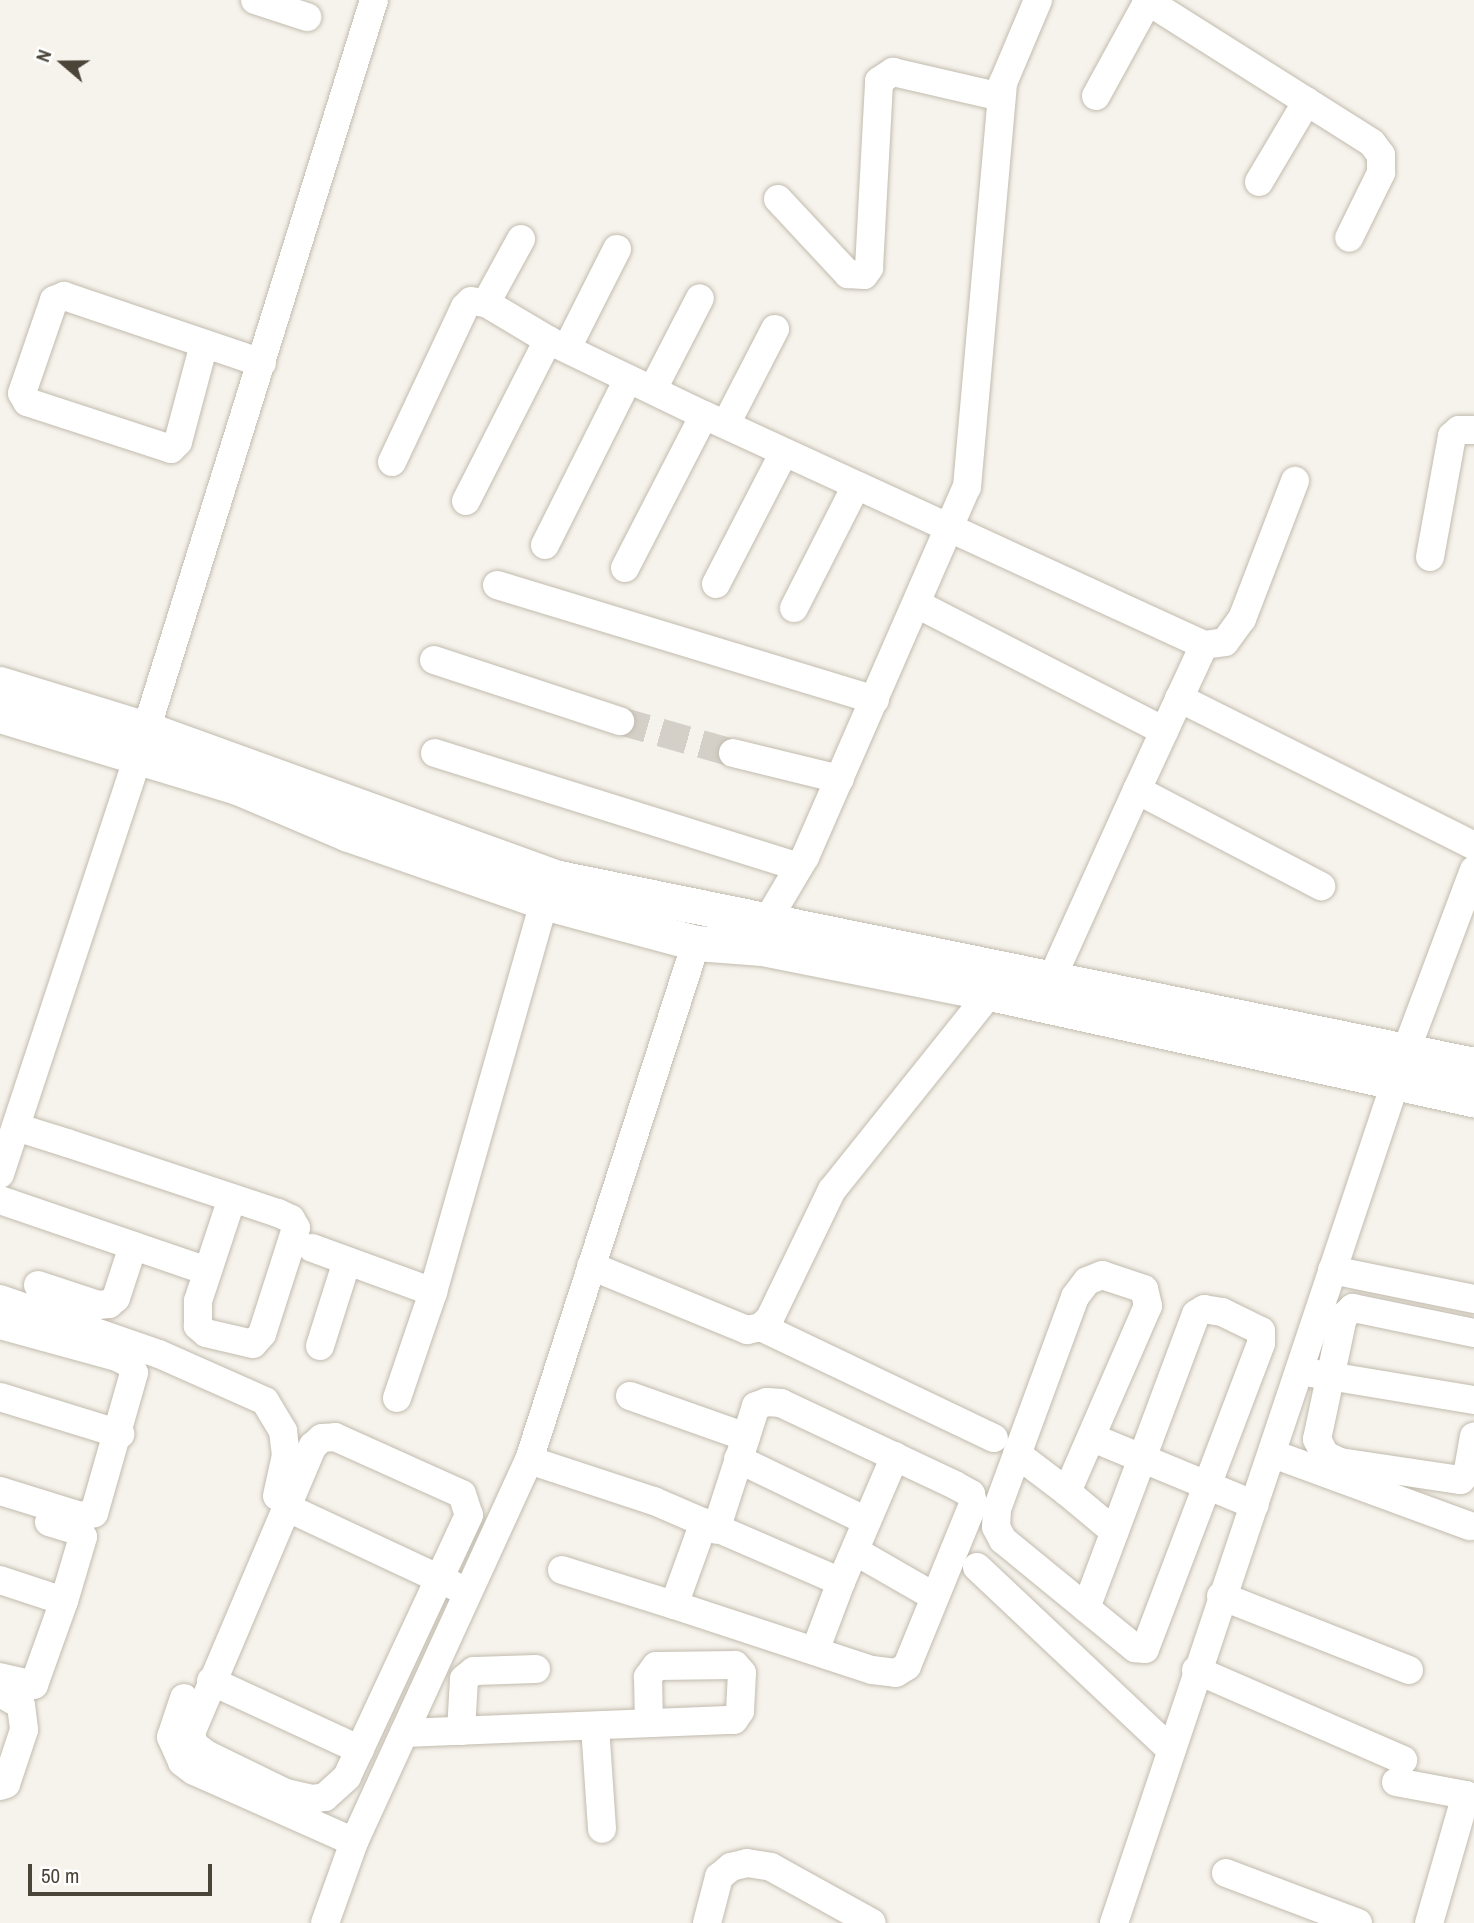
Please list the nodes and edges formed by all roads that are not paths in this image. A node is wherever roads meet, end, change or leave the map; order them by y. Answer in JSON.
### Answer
{"nodes":[{"id":1,"x":256,"y":0,"type":"edge"},
{"id":2,"x":374,"y":0,"type":"edge"},
{"id":3,"x":1038,"y":0,"type":"edge"},
{"id":4,"x":1147,"y":1,"type":"edge"},
{"id":5,"x":307,"y":17,"type":"dead end"},
{"id":6,"x":1096,"y":96,"type":"dead end"},
{"id":7,"x":1001,"y":97,"type":"junction"},
{"id":8,"x":1307,"y":101,"type":"junction"},
{"id":9,"x":1259,"y":181,"type":"dead end"},
{"id":10,"x":778,"y":199,"type":"dead end"},
{"id":11,"x":1349,"y":238,"type":"dead end"},
{"id":12,"x":521,"y":239,"type":"dead end"},
{"id":13,"x":617,"y":249,"type":"dead end"},
{"id":14,"x":700,"y":298,"type":"dead end"},
{"id":15,"x":486,"y":303,"type":"junction"},
{"id":16,"x":775,"y":329,"type":"dead end"},
{"id":17,"x":204,"y":344,"type":"junction"},
{"id":18,"x":557,"y":344,"type":"junction"},
{"id":19,"x":262,"y":363,"type":"junction"},
{"id":20,"x":640,"y":384,"type":"junction"},
{"id":21,"x":715,"y":419,"type":"junction"},
{"id":22,"x":1474,"y":430,"type":"edge"},
{"id":23,"x":784,"y":452,"type":"junction"},
{"id":24,"x":391,"y":462,"type":"dead end"},
{"id":25,"x":1295,"y":481,"type":"dead end"},
{"id":26,"x":856,"y":486,"type":"junction"},
{"id":27,"x":466,"y":501,"type":"dead end"},
{"id":28,"x":950,"y":527,"type":"junction"},
{"id":29,"x":545,"y":545,"type":"dead end"},
{"id":30,"x":1430,"y":557,"type":"dead end"},
{"id":31,"x":625,"y":568,"type":"dead end"},
{"id":32,"x":716,"y":584,"type":"dead end"},
{"id":33,"x":497,"y":585,"type":"dead end"},
{"id":34,"x":917,"y":604,"type":"junction"},
{"id":35,"x":794,"y":608,"type":"dead end"},
{"id":36,"x":1204,"y":645,"type":"junction"},
{"id":37,"x":434,"y":660,"type":"dead end"},
{"id":38,"x":0,"y":684,"type":"edge"},
{"id":39,"x":1179,"y":698,"type":"junction"},
{"id":40,"x":875,"y":700,"type":"junction"},
{"id":41,"x":0,"y":715,"type":"edge"},
{"id":42,"x":620,"y":721,"type":"tunnel mouth"},
{"id":43,"x":1164,"y":731,"type":"junction"},
{"id":44,"x":141,"y":744,"type":"junction"},
{"id":45,"x":435,"y":753,"type":"dead end"},
{"id":46,"x":733,"y":753,"type":"tunnel mouth"},
{"id":47,"x":840,"y":779,"type":"junction"},
{"id":48,"x":1137,"y":790,"type":"junction"},
{"id":49,"x":1474,"y":846,"type":"edge"},
{"id":50,"x":799,"y":867,"type":"junction"},
{"id":51,"x":1474,"y":870,"type":"edge"},
{"id":52,"x":1321,"y":886,"type":"dead end"},
{"id":53,"x":544,"y":902,"type":"junction"},
{"id":54,"x":760,"y":933,"type":"junction"},
{"id":55,"x":696,"y":943,"type":"junction"},
{"id":56,"x":1052,"y":978,"type":"junction"},
{"id":57,"x":990,"y":993,"type":"junction"},
{"id":58,"x":1407,"y":1048,"type":"junction"},
{"id":59,"x":1474,"y":1065,"type":"edge"},
{"id":60,"x":1397,"y":1081,"type":"junction"},
{"id":61,"x":1474,"y":1099,"type":"edge"},
{"id":62,"x":16,"y":1127,"type":"junction"},
{"id":63,"x":0,"y":1174,"type":"edge"},
{"id":64,"x":232,"y":1198,"type":"junction"},
{"id":65,"x":0,"y":1200,"type":"edge"},
{"id":66,"x":133,"y":1246,"type":"junction"},
{"id":67,"x":312,"y":1248,"type":"dead end"},
{"id":68,"x":348,"y":1261,"type":"junction"},
{"id":69,"x":590,"y":1266,"type":"junction"},
{"id":70,"x":1332,"y":1270,"type":"junction"},
{"id":71,"x":207,"y":1271,"type":"junction"},
{"id":72,"x":38,"y":1285,"type":"dead end"},
{"id":73,"x":433,"y":1292,"type":"junction"},
{"id":74,"x":0,"y":1299,"type":"edge"},
{"id":75,"x":1474,"y":1299,"type":"edge"},
{"id":76,"x":0,"y":1325,"type":"edge"},
{"id":77,"x":761,"y":1327,"type":"junction"},
{"id":78,"x":1474,"y":1333,"type":"edge"},
{"id":79,"x":320,"y":1346,"type":"dead end"},
{"id":80,"x":1300,"y":1371,"type":"junction"},
{"id":81,"x":1329,"y":1376,"type":"junction"},
{"id":82,"x":630,"y":1396,"type":"dead end"},
{"id":83,"x":397,"y":1398,"type":"dead end"},
{"id":84,"x":1474,"y":1399,"type":"edge"},
{"id":85,"x":1,"y":1400,"type":"edge"},
{"id":86,"x":120,"y":1434,"type":"junction"},
{"id":87,"x":1474,"y":1437,"type":"edge"},
{"id":88,"x":994,"y":1438,"type":"dead end"},
{"id":89,"x":1093,"y":1438,"type":"junction"},
{"id":90,"x":742,"y":1448,"type":"junction"},
{"id":91,"x":1017,"y":1454,"type":"junction"},
{"id":92,"x":1273,"y":1454,"type":"junction"},
{"id":93,"x":895,"y":1457,"type":"junction"},
{"id":94,"x":1142,"y":1459,"type":"junction"},
{"id":95,"x":529,"y":1460,"type":"junction"},
{"id":96,"x":1208,"y":1486,"type":"junction"},
{"id":97,"x":0,"y":1491,"type":"edge"},
{"id":98,"x":1067,"y":1493,"type":"junction"},
{"id":99,"x":1255,"y":1505,"type":"junction"},
{"id":100,"x":0,"y":1507,"type":"edge"},
{"id":101,"x":286,"y":1507,"type":"junction"},
{"id":102,"x":867,"y":1521,"type":"junction"},
{"id":103,"x":710,"y":1526,"type":"junction"},
{"id":104,"x":1470,"y":1527,"type":"dead end"},
{"id":105,"x":1115,"y":1532,"type":"junction"},
{"id":106,"x":855,"y":1551,"type":"junction"},
{"id":107,"x":977,"y":1567,"type":"dead end"},
{"id":108,"x":562,"y":1570,"type":"dead end"},
{"id":109,"x":439,"y":1578,"type":"junction"},
{"id":110,"x":0,"y":1580,"type":"edge"},
{"id":111,"x":841,"y":1582,"type":"junction"},
{"id":112,"x":467,"y":1591,"type":"junction"},
{"id":113,"x":1221,"y":1595,"type":"junction"},
{"id":114,"x":935,"y":1597,"type":"junction"},
{"id":115,"x":64,"y":1601,"type":"junction"},
{"id":116,"x":674,"y":1605,"type":"junction"},
{"id":117,"x":1087,"y":1608,"type":"junction"},
{"id":118,"x":815,"y":1651,"type":"junction"},
{"id":119,"x":536,"y":1669,"type":"dead end"},
{"id":120,"x":1196,"y":1670,"type":"junction"},
{"id":121,"x":1409,"y":1670,"type":"dead end"},
{"id":122,"x":0,"y":1677,"type":"edge"},
{"id":123,"x":211,"y":1681,"type":"junction"},
{"id":124,"x":0,"y":1693,"type":"edge"},
{"id":125,"x":649,"y":1723,"type":"dead end"},
{"id":126,"x":596,"y":1726,"type":"junction"},
{"id":127,"x":461,"y":1731,"type":"junction"},
{"id":128,"x":404,"y":1733,"type":"junction"},
{"id":129,"x":1170,"y":1749,"type":"junction"},
{"id":130,"x":360,"y":1750,"type":"junction"},
{"id":131,"x":0,"y":1786,"type":"edge"},
{"id":132,"x":1471,"y":1790,"type":"edge"},
{"id":133,"x":602,"y":1829,"type":"dead end"},
{"id":134,"x":354,"y":1842,"type":"junction"},
{"id":135,"x":1226,"y":1873,"type":"dead end"},
{"id":136,"x":325,"y":1923,"type":"edge"},
{"id":137,"x":707,"y":1923,"type":"edge"},
{"id":138,"x":872,"y":1923,"type":"edge"},
{"id":139,"x":1114,"y":1923,"type":"edge"},
{"id":140,"x":1358,"y":1923,"type":"edge"},
{"id":141,"x":1429,"y":1923,"type":"edge"}],
"edges":[{"from":1,"to":5,"type":"street"},
{"from":2,"to":19,"type":"street"},
{"from":3,"to":7,"type":"street"},
{"from":4,"to":6,"type":"street"},
{"from":4,"to":8,"type":"street"},
{"from":7,"to":10,"type":"street"},
{"from":7,"to":28,"type":"street"},
{"from":8,"to":9,"type":"street"},
{"from":8,"to":11,"type":"street"},
{"from":12,"to":15,"type":"street"},
{"from":13,"to":18,"type":"street"},
{"from":14,"to":20,"type":"street"},
{"from":15,"to":18,"type":"street"},
{"from":15,"to":24,"type":"street"},
{"from":16,"to":21,"type":"street"},
{"from":17,"to":17,"type":"street"},
{"from":17,"to":19,"type":"street"},
{"from":18,"to":20,"type":"street"},
{"from":18,"to":27,"type":"street"},
{"from":19,"to":44,"type":"street"},
{"from":20,"to":21,"type":"street"},
{"from":20,"to":29,"type":"street"},
{"from":21,"to":23,"type":"street"},
{"from":21,"to":31,"type":"street"},
{"from":22,"to":30,"type":"street"},
{"from":23,"to":26,"type":"street"},
{"from":23,"to":32,"type":"street"},
{"from":25,"to":36,"type":"street"},
{"from":26,"to":28,"type":"street"},
{"from":26,"to":35,"type":"street"},
{"from":28,"to":34,"type":"street"},
{"from":28,"to":36,"type":"street"},
{"from":33,"to":40,"type":"street"},
{"from":34,"to":40,"type":"street"},
{"from":34,"to":43,"type":"street"},
{"from":36,"to":39,"type":"street"},
{"from":37,"to":42,"type":"street"},
{"from":38,"to":44,"type":"street"},
{"from":39,"to":43,"type":"street"},
{"from":39,"to":49,"type":"street"},
{"from":40,"to":47,"type":"street"},
{"from":41,"to":44,"type":"street"},
{"from":43,"to":48,"type":"street"},
{"from":44,"to":53,"type":"street"},
{"from":44,"to":54,"type":"street"},
{"from":44,"to":62,"type":"street"},
{"from":45,"to":50,"type":"street"},
{"from":46,"to":47,"type":"street"},
{"from":47,"to":50,"type":"street"},
{"from":48,"to":52,"type":"street"},
{"from":48,"to":56,"type":"street"},
{"from":50,"to":54,"type":"street"},
{"from":51,"to":58,"type":"street"},
{"from":53,"to":55,"type":"street"},
{"from":53,"to":73,"type":"street"},
{"from":54,"to":55,"type":"street"},
{"from":54,"to":56,"type":"street"},
{"from":54,"to":57,"type":"street"},
{"from":55,"to":69,"type":"street"},
{"from":56,"to":58,"type":"street"},
{"from":57,"to":60,"type":"street"},
{"from":57,"to":77,"type":"street"},
{"from":58,"to":59,"type":"street"},
{"from":58,"to":60,"type":"street"},
{"from":60,"to":61,"type":"street"},
{"from":60,"to":70,"type":"street"},
{"from":62,"to":63,"type":"street"},
{"from":62,"to":64,"type":"street"},
{"from":64,"to":71,"type":"street"},
{"from":64,"to":71,"type":"street"},
{"from":65,"to":66,"type":"street"},
{"from":66,"to":71,"type":"street"},
{"from":66,"to":72,"type":"street"},
{"from":67,"to":68,"type":"street"},
{"from":68,"to":73,"type":"street"},
{"from":68,"to":79,"type":"street"},
{"from":69,"to":77,"type":"street"},
{"from":69,"to":95,"type":"street"},
{"from":70,"to":75,"type":"street"},
{"from":70,"to":80,"type":"street"},
{"from":73,"to":83,"type":"street"},
{"from":74,"to":134,"type":"street"},
{"from":76,"to":86,"type":"street"},
{"from":77,"to":88,"type":"street"},
{"from":78,"to":81,"type":"street"},
{"from":80,"to":81,"type":"street"},
{"from":80,"to":92,"type":"street"},
{"from":81,"to":84,"type":"street"},
{"from":81,"to":87,"type":"street"},
{"from":82,"to":90,"type":"street"},
{"from":85,"to":86,"type":"street"},
{"from":86,"to":97,"type":"street"},
{"from":89,"to":91,"type":"street"},
{"from":89,"to":94,"type":"street"},
{"from":89,"to":98,"type":"street"},
{"from":90,"to":93,"type":"street"},
{"from":90,"to":102,"type":"street"},
{"from":90,"to":103,"type":"street"},
{"from":91,"to":98,"type":"street"},
{"from":91,"to":117,"type":"street"},
{"from":92,"to":99,"type":"street"},
{"from":92,"to":104,"type":"street"},
{"from":93,"to":102,"type":"street"},
{"from":93,"to":114,"type":"street"},
{"from":94,"to":96,"type":"street"},
{"from":94,"to":96,"type":"street"},
{"from":94,"to":105,"type":"street"},
{"from":95,"to":103,"type":"street"},
{"from":95,"to":112,"type":"street"},
{"from":96,"to":99,"type":"street"},
{"from":96,"to":117,"type":"street"},
{"from":98,"to":105,"type":"street"},
{"from":99,"to":113,"type":"street"},
{"from":100,"to":115,"type":"street"},
{"from":101,"to":109,"type":"street"},
{"from":101,"to":109,"type":"street"},
{"from":101,"to":123,"type":"street"},
{"from":102,"to":106,"type":"street"},
{"from":103,"to":111,"type":"street"},
{"from":103,"to":116,"type":"street"},
{"from":105,"to":117,"type":"street"},
{"from":106,"to":111,"type":"street"},
{"from":106,"to":114,"type":"street"},
{"from":107,"to":129,"type":"street"},
{"from":108,"to":116,"type":"street"},
{"from":109,"to":112,"type":"street"},
{"from":109,"to":130,"type":"street"},
{"from":110,"to":115,"type":"street"},
{"from":111,"to":118,"type":"street"},
{"from":112,"to":128,"type":"street"},
{"from":113,"to":120,"type":"street"},
{"from":113,"to":121,"type":"street"},
{"from":114,"to":118,"type":"street"},
{"from":115,"to":122,"type":"street"},
{"from":116,"to":118,"type":"street"},
{"from":119,"to":127,"type":"street"},
{"from":120,"to":129,"type":"street"},
{"from":120,"to":132,"type":"street"},
{"from":123,"to":130,"type":"street"},
{"from":123,"to":130,"type":"street"},
{"from":124,"to":131,"type":"street"},
{"from":125,"to":126,"type":"street"},
{"from":126,"to":127,"type":"street"},
{"from":126,"to":133,"type":"street"},
{"from":127,"to":128,"type":"street"},
{"from":128,"to":134,"type":"street"},
{"from":129,"to":139,"type":"street"},
{"from":132,"to":141,"type":"street"},
{"from":134,"to":136,"type":"street"},
{"from":135,"to":140,"type":"street"},
{"from":137,"to":138,"type":"street"}]}
